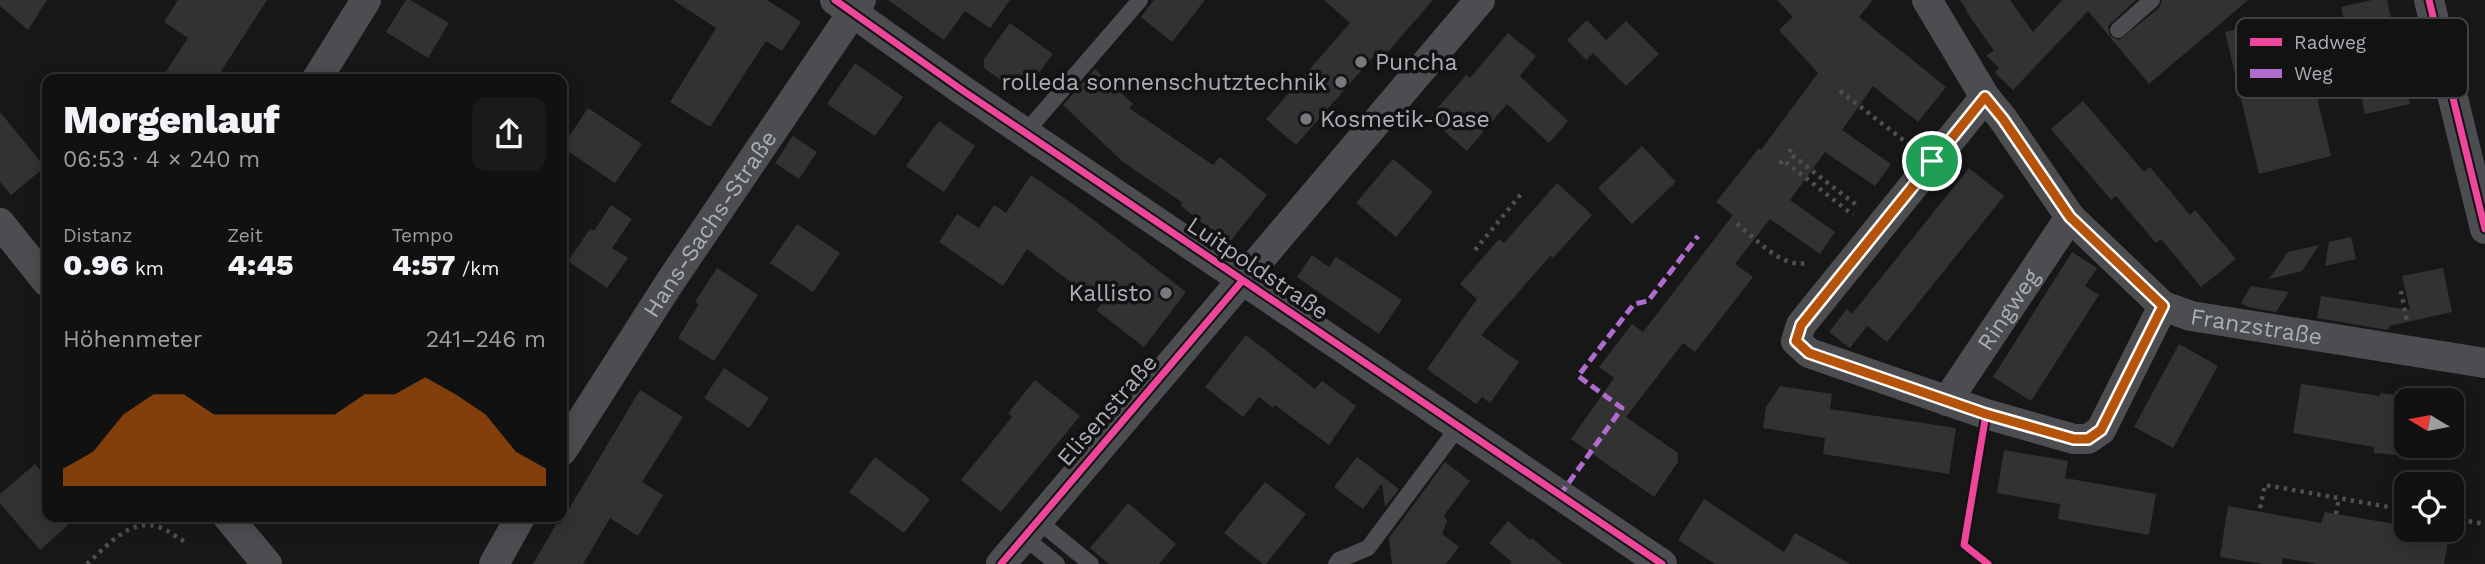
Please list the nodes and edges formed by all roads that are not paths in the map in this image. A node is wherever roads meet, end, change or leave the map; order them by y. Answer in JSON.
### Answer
{"nodes":[{"id":1,"x":366,"y":0,"type":"edge"},
{"id":2,"x":1140,"y":0,"type":"edge"},
{"id":3,"x":1480,"y":0,"type":"edge"},
{"id":4,"x":1927,"y":0,"type":"edge"},
{"id":5,"x":2152,"y":0,"type":"edge"},
{"id":6,"x":2429,"y":0,"type":"edge"},
{"id":7,"x":850,"y":4,"type":"edge"},
{"id":8,"x":2433,"y":18,"type":"edge"},
{"id":9,"x":2118,"y":30,"type":"dead end"},
{"id":10,"x":320,"y":74,"type":"edge"},
{"id":11,"x":1985,"y":97,"type":"junction"},
{"id":12,"x":2453,"y":98,"type":"edge"},
{"id":13,"x":1025,"y":133,"type":"junction"},
{"id":14,"x":2070,"y":217,"type":"junction"},
{"id":15,"x":0,"y":223,"type":"edge"},
{"id":16,"x":2485,"y":229,"type":"edge"},
{"id":17,"x":42,"y":276,"type":"edge"},
{"id":18,"x":1242,"y":281,"type":"junction"},
{"id":19,"x":2163,"y":306,"type":"junction"},
{"id":20,"x":2485,"y":363,"type":"edge"},
{"id":21,"x":1947,"y":401,"type":"junction"},
{"id":22,"x":1459,"y":426,"type":"junction"},
{"id":23,"x":567,"y":443,"type":"edge"},
{"id":24,"x":233,"y":522,"type":"edge"},
{"id":25,"x":518,"y":522,"type":"edge"},
{"id":26,"x":1030,"y":529,"type":"junction"},
{"id":27,"x":1654,"y":562,"type":"edge"},
{"id":28,"x":267,"y":564,"type":"edge"},
{"id":29,"x":494,"y":564,"type":"edge"},
{"id":30,"x":1001,"y":564,"type":"edge"},
{"id":31,"x":1057,"y":564,"type":"edge"},
{"id":32,"x":1091,"y":564,"type":"edge"},
{"id":33,"x":1336,"y":564,"type":"edge"}],
"edges":[{"from":1,"to":10,"type":"street"},
{"from":2,"to":13,"type":"lane"},
{"from":3,"to":18,"type":"street","name":"Elisenstraße"},
{"from":4,"to":11,"type":"street","name":"Franzstraße"},
{"from":5,"to":9,"type":"lane"},
{"from":6,"to":8,"type":"street"},
{"from":7,"to":13,"type":"street","name":"Luitpoldstraße"},
{"from":7,"to":23,"type":"street","name":"Hans-Sachs-Straße"},
{"from":11,"to":14,"type":"street","name":"Franzstraße"},
{"from":11,"to":21,"type":"street"},
{"from":12,"to":16,"type":"street"},
{"from":13,"to":18,"type":"street","name":"Luitpoldstraße"},
{"from":14,"to":19,"type":"street","name":"Franzstraße"},
{"from":14,"to":21,"type":"street","name":"Ringweg"},
{"from":15,"to":17,"type":"street"},
{"from":18,"to":22,"type":"street","name":"Luitpoldstraße"},
{"from":18,"to":26,"type":"street","name":"Elisenstraße"},
{"from":19,"to":20,"type":"street","name":"Franzstraße"},
{"from":19,"to":21,"type":"street"},
{"from":22,"to":27,"type":"street","name":"Luitpoldstraße"},
{"from":22,"to":33,"type":"lane"},
{"from":24,"to":28,"type":"street"},
{"from":25,"to":29,"type":"street"},
{"from":26,"to":30,"type":"street","name":"Elisenstraße"},
{"from":26,"to":31,"type":"lane"},
{"from":26,"to":32,"type":"lane"}]}
